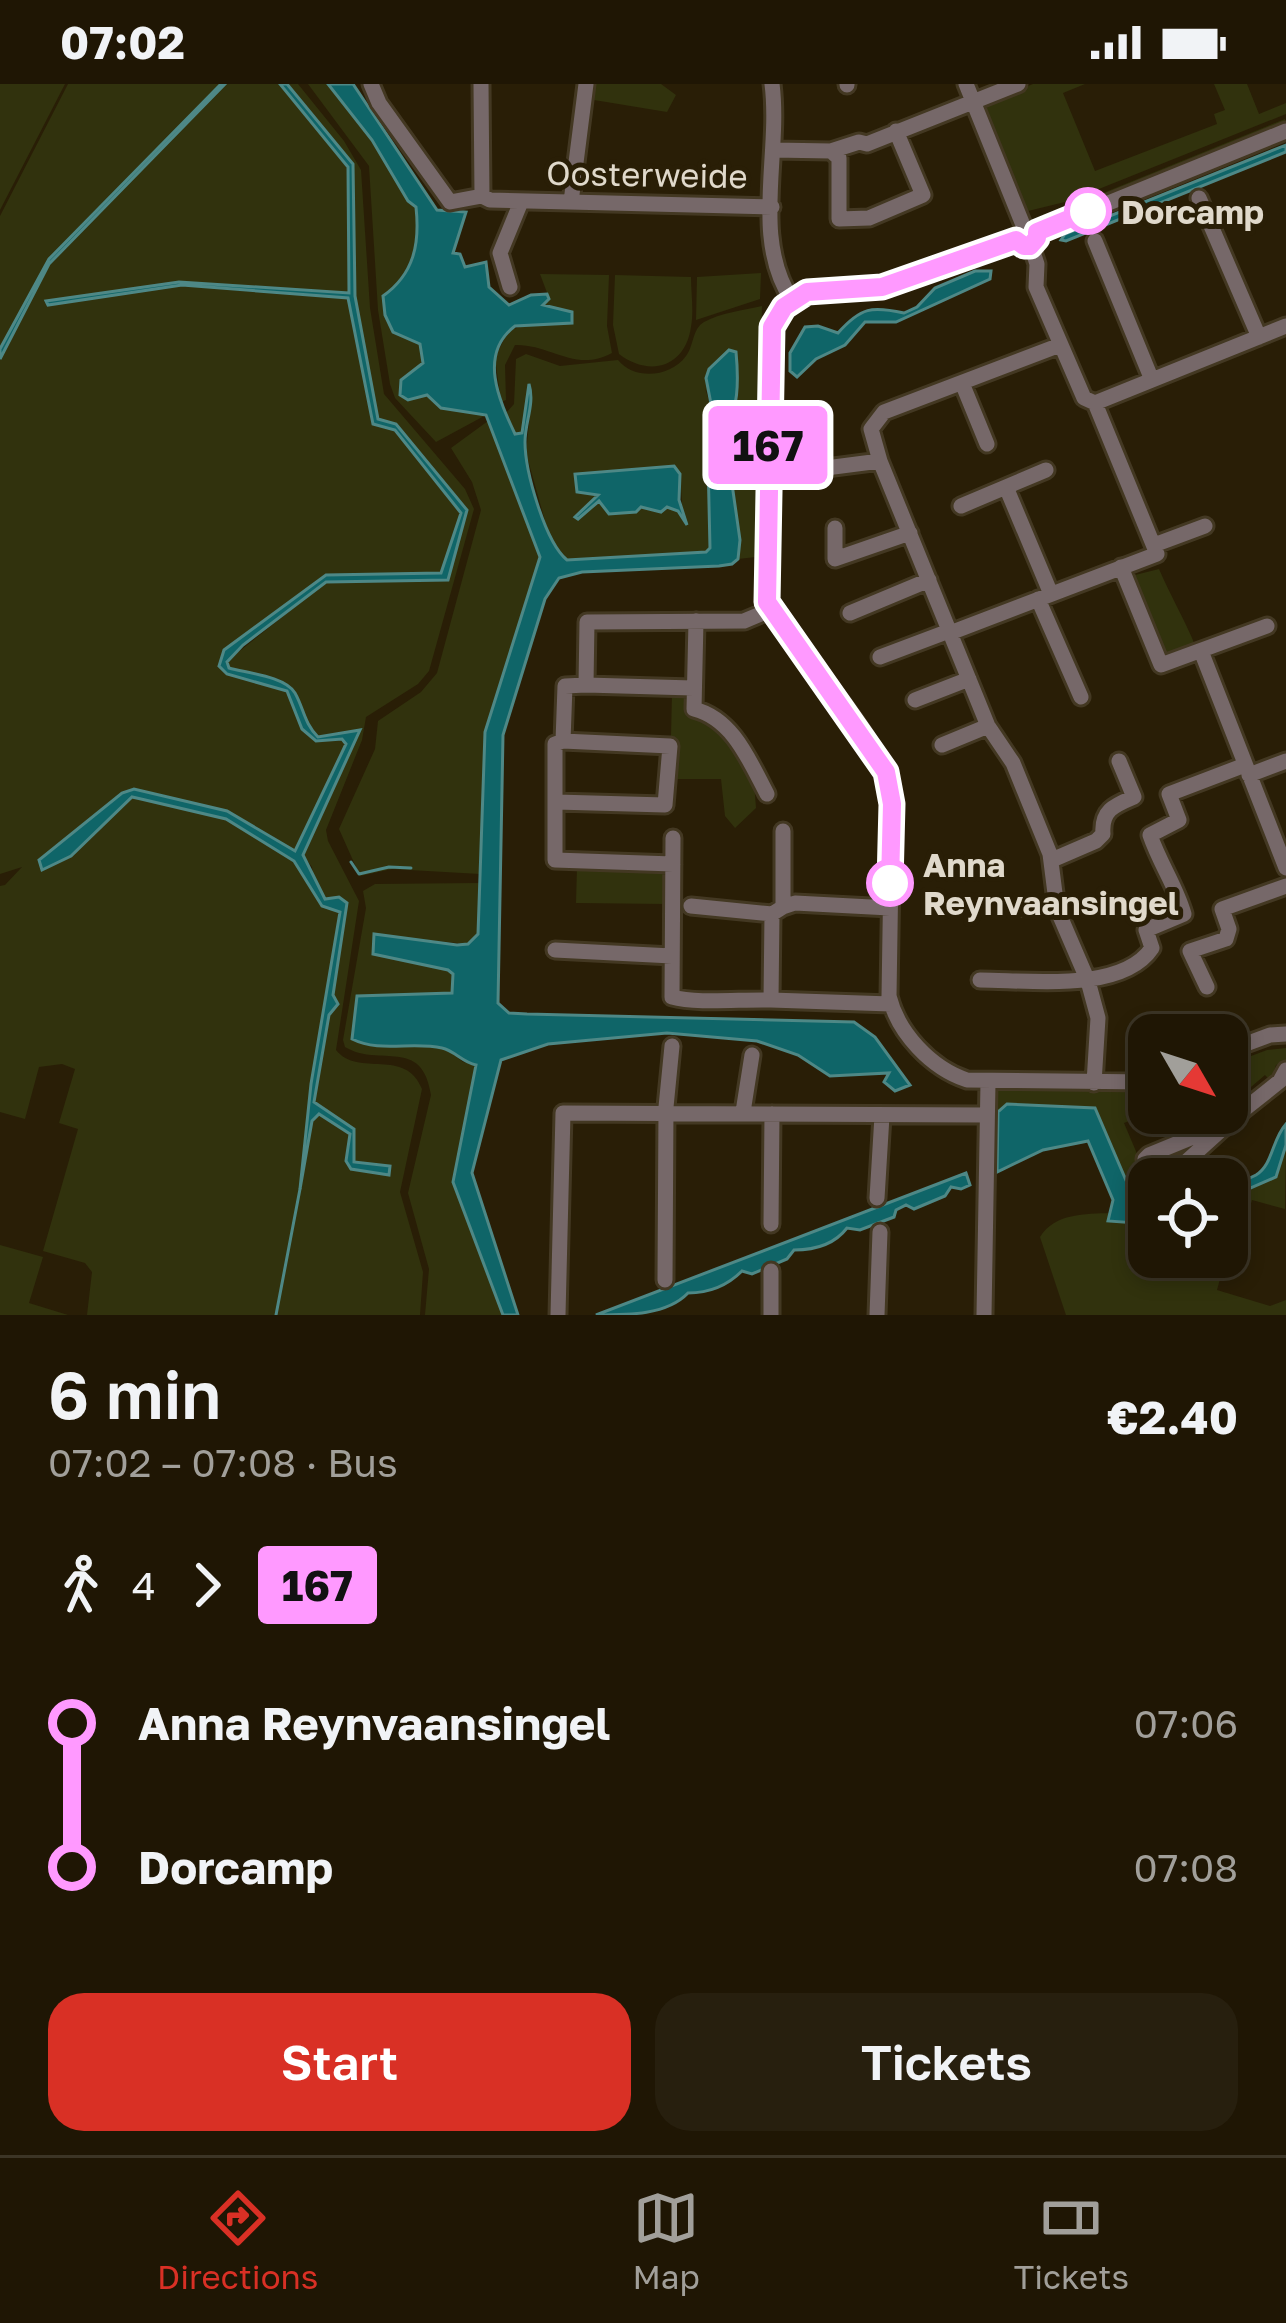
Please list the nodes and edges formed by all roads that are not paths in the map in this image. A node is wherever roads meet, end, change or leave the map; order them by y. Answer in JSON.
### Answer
{"nodes":[{"id":1,"x":371,"y":84,"type":"edge"},
{"id":2,"x":481,"y":84,"type":"edge"},
{"id":3,"x":586,"y":84,"type":"edge"},
{"id":4,"x":772,"y":84,"type":"edge"},
{"id":5,"x":966,"y":84,"type":"edge"},
{"id":6,"x":1018,"y":84,"type":"edge"},
{"id":7,"x":973,"y":102,"type":"junction"},
{"id":8,"x":1286,"y":130,"type":"edge"},
{"id":9,"x":896,"y":131,"type":"junction"},
{"id":10,"x":773,"y":150,"type":"junction"},
{"id":11,"x":831,"y":151,"type":"junction"},
{"id":12,"x":482,"y":196,"type":"junction"},
{"id":13,"x":1199,"y":198,"type":"dead end"},
{"id":14,"x":521,"y":202,"type":"junction"},
{"id":15,"x":571,"y":202,"type":"junction"},
{"id":16,"x":772,"y":207,"type":"junction"},
{"id":17,"x":1027,"y":236,"type":"junction"},
{"id":18,"x":1095,"y":241,"type":"dead end"},
{"id":19,"x":510,"y":287,"type":"dead end"},
{"id":20,"x":792,"y":300,"type":"junction"},
{"id":21,"x":1286,"y":326,"type":"edge"},
{"id":22,"x":1259,"y":337,"type":"junction"},
{"id":23,"x":1060,"y":345,"type":"junction"},
{"id":24,"x":1152,"y":380,"type":"junction"},
{"id":25,"x":962,"y":383,"type":"junction"},
{"id":26,"x":1095,"y":403,"type":"junction"},
{"id":27,"x":987,"y":444,"type":"dead end"},
{"id":28,"x":880,"y":461,"type":"junction"},
{"id":29,"x":768,"y":467,"type":"junction"},
{"id":30,"x":1046,"y":470,"type":"dead end"},
{"id":31,"x":1006,"y":487,"type":"junction"},
{"id":32,"x":962,"y":506,"type":"dead end"},
{"id":33,"x":1205,"y":526,"type":"dead end"},
{"id":34,"x":835,"y":528,"type":"dead end"},
{"id":35,"x":910,"y":533,"type":"junction"},
{"id":36,"x":1155,"y":549,"type":"junction"},
{"id":37,"x":1121,"y":567,"type":"junction"},
{"id":38,"x":928,"y":580,"type":"junction"},
{"id":39,"x":1044,"y":596,"type":"junction"},
{"id":40,"x":770,"y":610,"type":"junction"},
{"id":41,"x":850,"y":614,"type":"dead end"},
{"id":42,"x":696,"y":621,"type":"junction"},
{"id":43,"x":1267,"y":626,"type":"dead end"},
{"id":44,"x":950,"y":632,"type":"junction"},
{"id":45,"x":1201,"y":651,"type":"junction"},
{"id":46,"x":880,"y":657,"type":"dead end"},
{"id":47,"x":969,"y":679,"type":"junction"},
{"id":48,"x":586,"y":685,"type":"junction"},
{"id":49,"x":693,"y":688,"type":"junction"},
{"id":50,"x":1081,"y":697,"type":"dead end"},
{"id":51,"x":914,"y":700,"type":"dead end"},
{"id":52,"x":988,"y":726,"type":"junction"},
{"id":53,"x":563,"y":741,"type":"junction"},
{"id":54,"x":942,"y":745,"type":"dead end"},
{"id":55,"x":1119,"y":761,"type":"dead end"},
{"id":56,"x":1286,"y":761,"type":"edge"},
{"id":57,"x":1247,"y":770,"type":"junction"},
{"id":58,"x":767,"y":794,"type":"dead end"},
{"id":59,"x":556,"y":802,"type":"junction"},
{"id":60,"x":783,"y":831,"type":"dead end"},
{"id":61,"x":674,"y":838,"type":"dead end"},
{"id":62,"x":1052,"y":860,"type":"junction"},
{"id":63,"x":674,"y":864,"type":"junction"},
{"id":64,"x":1286,"y":868,"type":"edge"},
{"id":65,"x":1286,"y":886,"type":"edge"},
{"id":66,"x":961,"y":904,"type":"dead end"},
{"id":67,"x":691,"y":906,"type":"dead end"},
{"id":68,"x":890,"y":908,"type":"junction"},
{"id":69,"x":1057,"y":909,"type":"junction"},
{"id":70,"x":777,"y":910,"type":"junction"},
{"id":71,"x":555,"y":950,"type":"dead end"},
{"id":72,"x":672,"y":956,"type":"junction"},
{"id":73,"x":980,"y":980,"type":"dead end"},
{"id":74,"x":1088,"y":981,"type":"junction"},
{"id":75,"x":1207,"y":987,"type":"dead end"},
{"id":76,"x":771,"y":1000,"type":"junction"},
{"id":77,"x":891,"y":1004,"type":"junction"},
{"id":78,"x":1286,"y":1034,"type":"edge"},
{"id":79,"x":1248,"y":1043,"type":"edge"},
{"id":80,"x":672,"y":1046,"type":"dead end"},
{"id":81,"x":752,"y":1055,"type":"dead end"},
{"id":82,"x":1286,"y":1070,"type":"edge"},
{"id":83,"x":988,"y":1082,"type":"junction"},
{"id":84,"x":1128,"y":1082,"type":"edge"},
{"id":85,"x":1094,"y":1083,"type":"junction"},
{"id":86,"x":1248,"y":1106,"type":"edge"},
{"id":87,"x":743,"y":1112,"type":"junction"},
{"id":88,"x":668,"y":1114,"type":"junction"},
{"id":89,"x":986,"y":1115,"type":"junction"},
{"id":90,"x":882,"y":1116,"type":"junction"},
{"id":91,"x":772,"y":1120,"type":"junction"},
{"id":92,"x":1196,"y":1134,"type":"edge"},
{"id":93,"x":1216,"y":1134,"type":"edge"},
{"id":94,"x":1145,"y":1158,"type":"edge"},
{"id":95,"x":1190,"y":1158,"type":"edge"},
{"id":96,"x":877,"y":1198,"type":"dead end"},
{"id":97,"x":771,"y":1224,"type":"dead end"},
{"id":98,"x":880,"y":1232,"type":"dead end"},
{"id":99,"x":771,"y":1271,"type":"dead end"},
{"id":100,"x":665,"y":1280,"type":"dead end"},
{"id":101,"x":558,"y":1315,"type":"edge"},
{"id":102,"x":771,"y":1315,"type":"edge"},
{"id":103,"x":878,"y":1315,"type":"edge"},
{"id":104,"x":985,"y":1315,"type":"edge"}],
"edges":[{"from":1,"to":12,"type":"street","name":"Oosterweide"},
{"from":2,"to":12,"type":"street"},
{"from":3,"to":15,"type":"street"},
{"from":4,"to":10,"type":"street"},
{"from":5,"to":7,"type":"street"},
{"from":6,"to":7,"type":"street"},
{"from":7,"to":9,"type":"street"},
{"from":7,"to":17,"type":"street"},
{"from":8,"to":17,"type":"street"},
{"from":9,"to":11,"type":"street"},
{"from":9,"to":11,"type":"street"},
{"from":10,"to":11,"type":"street"},
{"from":10,"to":16,"type":"street"},
{"from":12,"to":14,"type":"street","name":"Oosterweide"},
{"from":13,"to":22,"type":"street"},
{"from":14,"to":15,"type":"street","name":"Oosterweide"},
{"from":14,"to":19,"type":"street","name":"Oosterweide"},
{"from":15,"to":16,"type":"street","name":"Oosterweide"},
{"from":16,"to":20,"type":"street"},
{"from":17,"to":20,"type":"street"},
{"from":17,"to":23,"type":"street"},
{"from":18,"to":24,"type":"street"},
{"from":20,"to":29,"type":"street"},
{"from":21,"to":22,"type":"street"},
{"from":22,"to":24,"type":"street"},
{"from":23,"to":25,"type":"street"},
{"from":23,"to":26,"type":"street"},
{"from":24,"to":26,"type":"street"},
{"from":25,"to":27,"type":"street"},
{"from":25,"to":28,"type":"street"},
{"from":26,"to":36,"type":"street"},
{"from":28,"to":29,"type":"street"},
{"from":28,"to":35,"type":"street"},
{"from":29,"to":40,"type":"street"},
{"from":30,"to":31,"type":"street"},
{"from":31,"to":32,"type":"street"},
{"from":31,"to":39,"type":"street"},
{"from":33,"to":36,"type":"street"},
{"from":34,"to":35,"type":"street"},
{"from":35,"to":38,"type":"street"},
{"from":36,"to":37,"type":"street"},
{"from":37,"to":39,"type":"street"},
{"from":37,"to":45,"type":"street"},
{"from":38,"to":41,"type":"street"},
{"from":38,"to":44,"type":"street"},
{"from":39,"to":44,"type":"street"},
{"from":39,"to":50,"type":"street"},
{"from":40,"to":42,"type":"street"},
{"from":40,"to":68,"type":"street"},
{"from":42,"to":48,"type":"street"},
{"from":42,"to":49,"type":"street"},
{"from":43,"to":45,"type":"street"},
{"from":44,"to":46,"type":"street"},
{"from":44,"to":47,"type":"street"},
{"from":45,"to":57,"type":"street"},
{"from":47,"to":51,"type":"street"},
{"from":47,"to":52,"type":"street"},
{"from":48,"to":49,"type":"street"},
{"from":48,"to":53,"type":"street"},
{"from":49,"to":58,"type":"street"},
{"from":52,"to":54,"type":"street"},
{"from":52,"to":62,"type":"street"},
{"from":53,"to":59,"type":"street"},
{"from":53,"to":59,"type":"street"},
{"from":55,"to":62,"type":"street"},
{"from":56,"to":57,"type":"street"},
{"from":57,"to":64,"type":"street"},
{"from":57,"to":74,"type":"street"},
{"from":59,"to":63,"type":"street"},
{"from":60,"to":70,"type":"street"},
{"from":61,"to":63,"type":"street"},
{"from":62,"to":69,"type":"street"},
{"from":63,"to":72,"type":"street"},
{"from":65,"to":75,"type":"street"},
{"from":66,"to":69,"type":"street"},
{"from":67,"to":70,"type":"street"},
{"from":68,"to":70,"type":"street"},
{"from":68,"to":77,"type":"street"},
{"from":69,"to":74,"type":"street"},
{"from":70,"to":76,"type":"street"},
{"from":71,"to":72,"type":"street"},
{"from":72,"to":76,"type":"street"},
{"from":73,"to":74,"type":"street"},
{"from":74,"to":85,"type":"street"},
{"from":76,"to":77,"type":"street"},
{"from":77,"to":83,"type":"street"},
{"from":78,"to":79,"type":"street"},
{"from":80,"to":88,"type":"street"},
{"from":81,"to":87,"type":"street"},
{"from":82,"to":86,"type":"street"},
{"from":83,"to":85,"type":"street"},
{"from":83,"to":89,"type":"street"},
{"from":84,"to":85,"type":"street"},
{"from":87,"to":88,"type":"street"},
{"from":87,"to":91,"type":"street"},
{"from":88,"to":100,"type":"street"},
{"from":88,"to":101,"type":"street"},
{"from":89,"to":90,"type":"street"},
{"from":89,"to":104,"type":"street"},
{"from":90,"to":91,"type":"street"},
{"from":90,"to":96,"type":"street"},
{"from":91,"to":97,"type":"street"},
{"from":92,"to":94,"type":"street"},
{"from":93,"to":95,"type":"street"},
{"from":98,"to":103,"type":"street"},
{"from":99,"to":102,"type":"street"}]}
